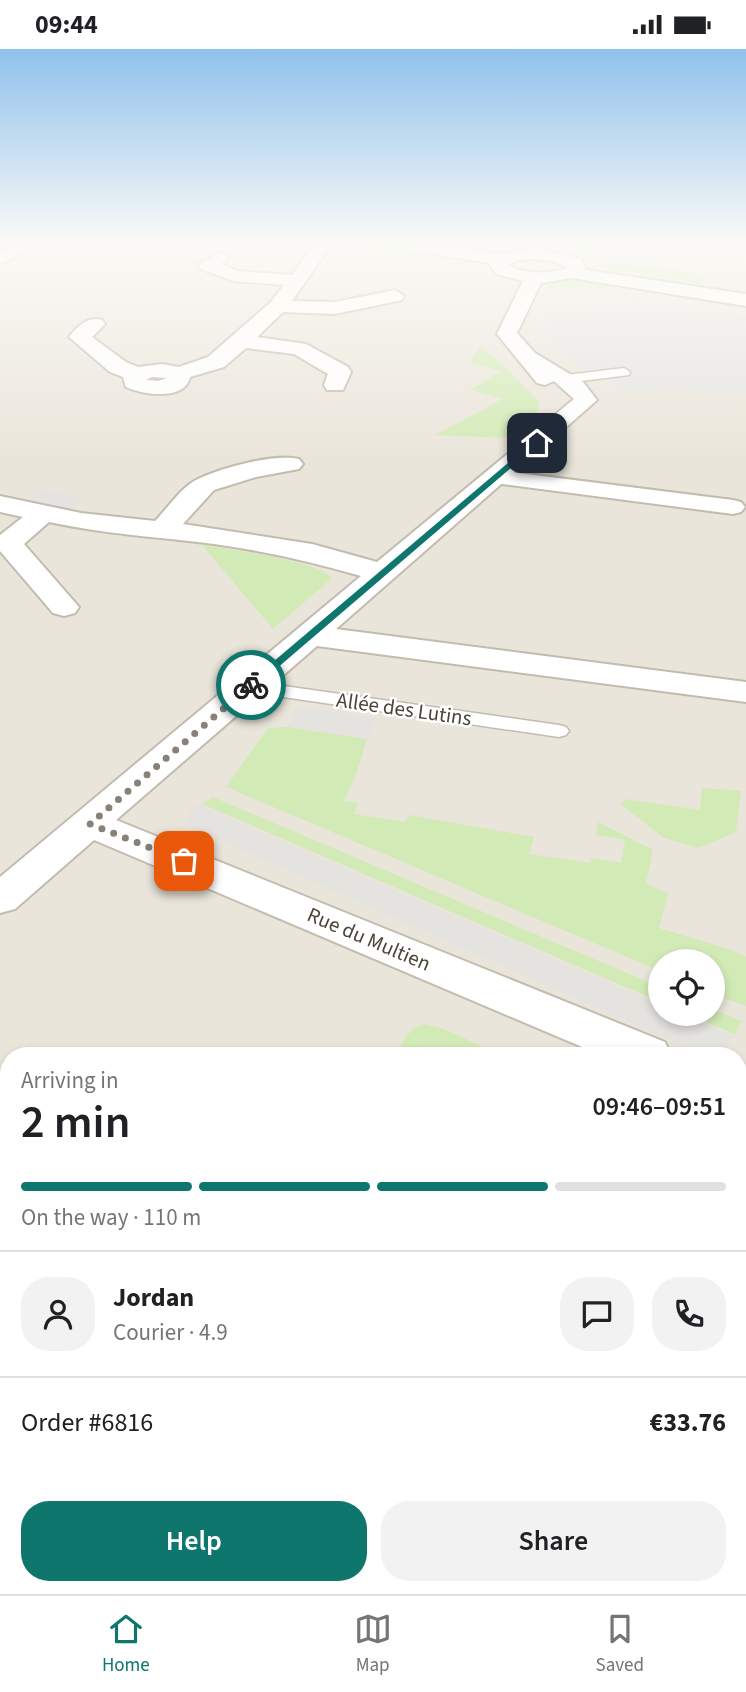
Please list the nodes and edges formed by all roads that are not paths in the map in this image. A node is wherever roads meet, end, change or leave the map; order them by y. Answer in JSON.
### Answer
{"nodes":[{"id":1,"x":266,"y":317,"type":"edge"},
{"id":2,"x":515,"y":317,"type":"edge"},
{"id":3,"x":95,"y":324,"type":"dead end"},
{"id":4,"x":241,"y":341,"type":"junction"},
{"id":5,"x":530,"y":358,"type":"junction"},
{"id":6,"x":624,"y":372,"type":"dead end"},
{"id":7,"x":566,"y":379,"type":"junction"},
{"id":8,"x":335,"y":385,"type":"dead end"},
{"id":9,"x":576,"y":408,"type":"junction"},
{"id":10,"x":290,"y":464,"type":"dead end"},
{"id":11,"x":495,"y":477,"type":"junction"},
{"id":12,"x":0,"y":504,"type":"edge"},
{"id":13,"x":733,"y":507,"type":"dead end"},
{"id":14,"x":44,"y":513,"type":"junction"},
{"id":15,"x":162,"y":530,"type":"junction"},
{"id":16,"x":383,"y":572,"type":"junction"},
{"id":17,"x":64,"y":607,"type":"dead end"},
{"id":18,"x":308,"y":635,"type":"junction"},
{"id":19,"x":249,"y":687,"type":"junction"},
{"id":20,"x":746,"y":692,"type":"edge"},
{"id":21,"x":559,"y":730,"type":"dead end"},
{"id":22,"x":90,"y":824,"type":"junction"},
{"id":23,"x":0,"y":899,"type":"edge"},
{"id":24,"x":629,"y":1047,"type":"edge"}],
"edges":[{"from":1,"to":4,"type":"street"},
{"from":2,"to":5,"type":"street"},
{"from":3,"to":4,"type":"street"},
{"from":4,"to":8,"type":"street"},
{"from":5,"to":7,"type":"street"},
{"from":5,"to":9,"type":"street"},
{"from":6,"to":7,"type":"lane"},
{"from":7,"to":9,"type":"street"},
{"from":9,"to":11,"type":"street"},
{"from":10,"to":15,"type":"street"},
{"from":11,"to":13,"type":"street"},
{"from":11,"to":16,"type":"street"},
{"from":12,"to":14,"type":"street"},
{"from":14,"to":15,"type":"street"},
{"from":14,"to":17,"type":"street"},
{"from":15,"to":16,"type":"street"},
{"from":16,"to":18,"type":"street"},
{"from":18,"to":19,"type":"street"},
{"from":18,"to":20,"type":"street"},
{"from":19,"to":21,"type":"lane","name":"Allée des Lutins"},
{"from":19,"to":22,"type":"street"},
{"from":22,"to":23,"type":"street"},
{"from":22,"to":24,"type":"street","name":"Rue du Multien"}]}
